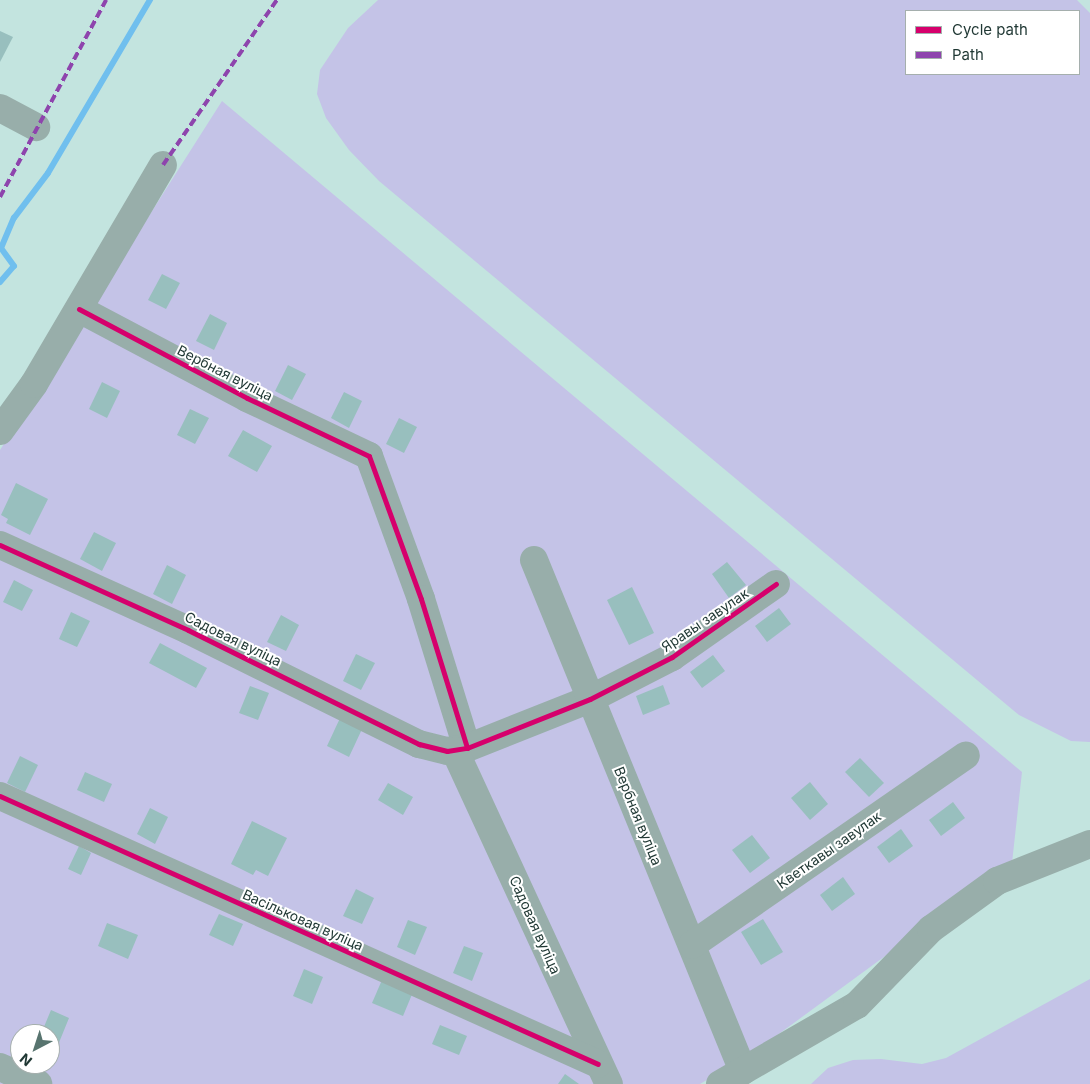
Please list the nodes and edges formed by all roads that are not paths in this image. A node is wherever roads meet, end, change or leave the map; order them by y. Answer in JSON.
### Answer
{"nodes":[{"id":1,"x":0,"y":108,"type":"edge"},
{"id":2,"x":36,"y":128,"type":"dead end"},
{"id":3,"x":163,"y":165,"type":"dead end"},
{"id":4,"x":79,"y":309,"type":"junction"},
{"id":5,"x":0,"y":431,"type":"edge"},
{"id":6,"x":0,"y":545,"type":"edge"},
{"id":7,"x":534,"y":560,"type":"dead end"},
{"id":8,"x":776,"y":584,"type":"dead end"},
{"id":9,"x":590,"y":699,"type":"junction"},
{"id":10,"x":461,"y":750,"type":"junction"},
{"id":11,"x":966,"y":755,"type":"dead end"},
{"id":12,"x":0,"y":796,"type":"edge"},
{"id":13,"x":1090,"y":844,"type":"edge"},
{"id":14,"x":692,"y":945,"type":"junction"},
{"id":15,"x":0,"y":1068,"type":"edge"},
{"id":16,"x":603,"y":1074,"type":"edge"},
{"id":17,"x":731,"y":1078,"type":"edge"},
{"id":18,"x":38,"y":1084,"type":"edge"}],
"edges":[{"from":1,"to":2,"type":"street"},
{"from":3,"to":4,"type":"street"},
{"from":4,"to":5,"type":"street"},
{"from":4,"to":10,"type":"street","name":"Вербная вуліца"},
{"from":6,"to":10,"type":"street","name":"Садовая вуліца"},
{"from":7,"to":9,"type":"street","name":"Вербная вуліца"},
{"from":8,"to":9,"type":"street","name":"Яравы завулак"},
{"from":9,"to":10,"type":"street","name":"Яравы завулак"},
{"from":9,"to":14,"type":"street","name":"Вербная вуліца"},
{"from":10,"to":16,"type":"street","name":"Садовая вуліца"},
{"from":11,"to":14,"type":"street","name":"Кветкавы завулак"},
{"from":12,"to":16,"type":"street","name":"Васільковая вуліца"},
{"from":13,"to":17,"type":"street"},
{"from":14,"to":17,"type":"street","name":"Вербная вуліца"},
{"from":15,"to":18,"type":"street"}]}
